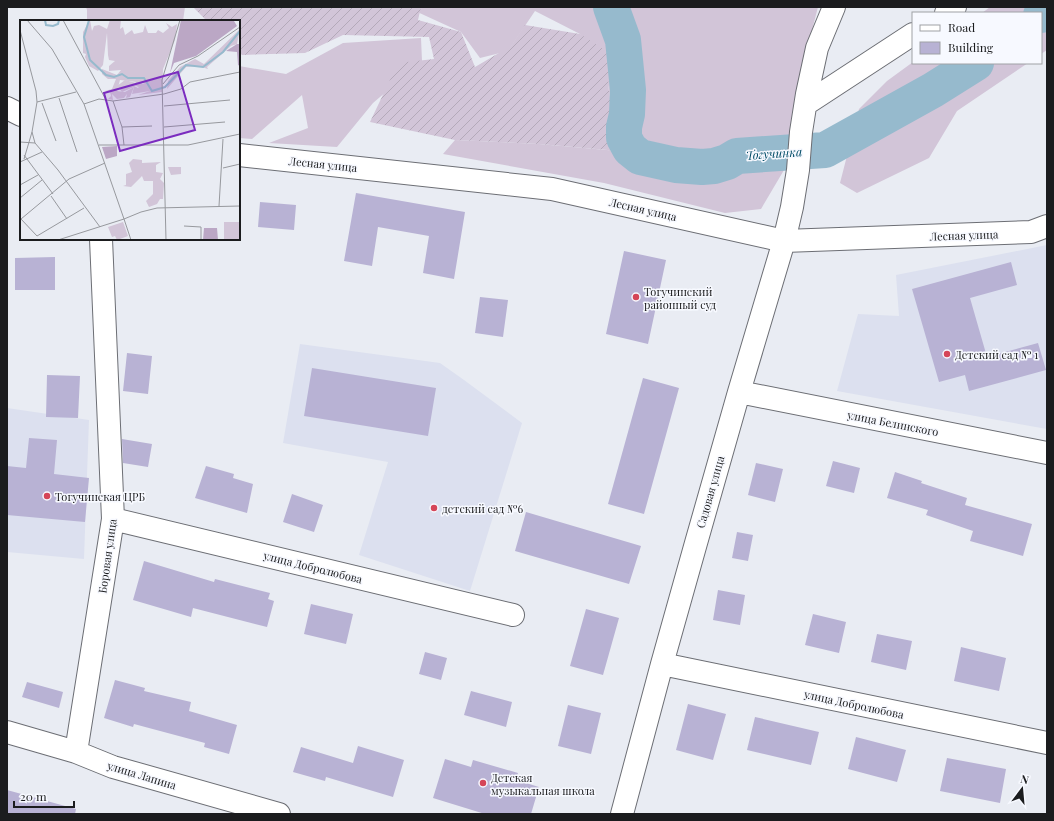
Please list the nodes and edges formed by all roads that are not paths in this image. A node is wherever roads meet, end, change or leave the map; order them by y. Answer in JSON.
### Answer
{"nodes":[{"id":1,"x":834,"y":7,"type":"edge"},
{"id":2,"x":912,"y":35,"type":"edge"},
{"id":3,"x":806,"y":104,"type":"junction"},
{"id":4,"x":7,"y":108,"type":"edge"},
{"id":5,"x":20,"y":114,"type":"edge"},
{"id":6,"x":240,"y":156,"type":"edge"},
{"id":7,"x":1047,"y":226,"type":"edge"},
{"id":8,"x":101,"y":240,"type":"edge"},
{"id":9,"x":784,"y":241,"type":"junction"},
{"id":10,"x":739,"y":392,"type":"junction"},
{"id":11,"x":1047,"y":454,"type":"edge"},
{"id":12,"x":113,"y":519,"type":"junction"},
{"id":13,"x":513,"y":615,"type":"dead end"},
{"id":14,"x":662,"y":664,"type":"junction"},
{"id":15,"x":7,"y":732,"type":"edge"},
{"id":16,"x":1047,"y":743,"type":"edge"},
{"id":17,"x":76,"y":752,"type":"junction"},
{"id":18,"x":279,"y":814,"type":"edge"},
{"id":19,"x":622,"y":814,"type":"edge"}],
"edges":[{"from":1,"to":3,"type":"street","name":"Садовая улица"},
{"from":2,"to":3,"type":"street"},
{"from":3,"to":9,"type":"street","name":"Садовая улица"},
{"from":4,"to":5,"type":"street"},
{"from":6,"to":9,"type":"street","name":"Лесная улица"},
{"from":7,"to":9,"type":"street","name":"Лесная улица"},
{"from":8,"to":12,"type":"street","name":"Боровая улица"},
{"from":9,"to":10,"type":"street","name":"Садовая улица"},
{"from":10,"to":11,"type":"street","name":"улица Белинского"},
{"from":10,"to":14,"type":"street","name":"Садовая улица"},
{"from":12,"to":13,"type":"street","name":"улица Добролюбова"},
{"from":12,"to":17,"type":"street","name":"Боровая улица"},
{"from":14,"to":16,"type":"street","name":"улица Добролюбова"},
{"from":14,"to":19,"type":"street","name":"Садовая улица"},
{"from":15,"to":17,"type":"street","name":"улица Лапина"},
{"from":17,"to":18,"type":"street","name":"улица Лапина"}]}
